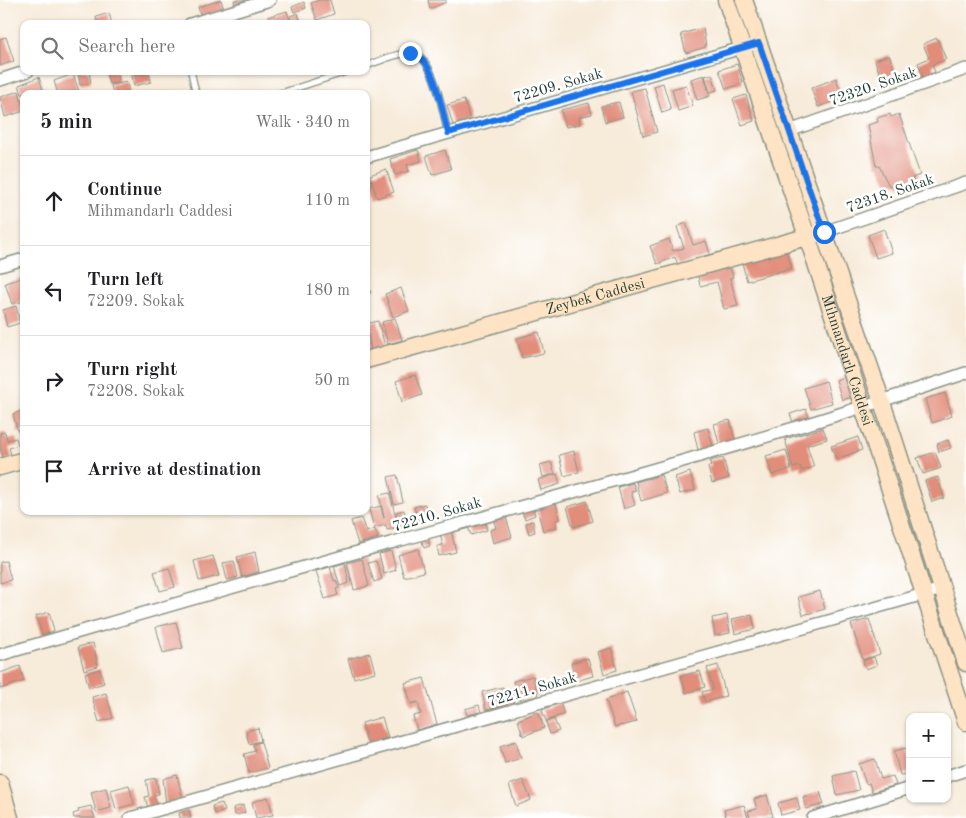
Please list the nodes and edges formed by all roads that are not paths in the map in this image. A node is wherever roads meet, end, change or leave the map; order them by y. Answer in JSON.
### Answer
{"nodes":[{"id":1,"x":270,"y":0,"type":"edge"},
{"id":2,"x":726,"y":0,"type":"edge"},
{"id":3,"x":744,"y":0,"type":"edge"},
{"id":4,"x":203,"y":20,"type":"edge"},
{"id":5,"x":759,"y":43,"type":"junction"},
{"id":6,"x":743,"y":47,"type":"junction"},
{"id":7,"x":370,"y":65,"type":"edge"},
{"id":8,"x":966,"y":69,"type":"edge"},
{"id":9,"x":20,"y":74,"type":"edge"},
{"id":10,"x":192,"y":75,"type":"edge"},
{"id":11,"x":337,"y":75,"type":"edge"},
{"id":12,"x":0,"y":80,"type":"edge"},
{"id":13,"x":195,"y":90,"type":"edge"},
{"id":14,"x":290,"y":90,"type":"edge"},
{"id":15,"x":789,"y":131,"type":"junction"},
{"id":16,"x":448,"y":133,"type":"junction"},
{"id":17,"x":370,"y":156,"type":"edge"},
{"id":18,"x":966,"y":183,"type":"edge"},
{"id":19,"x":824,"y":232,"type":"junction"},
{"id":20,"x":807,"y":236,"type":"junction"},
{"id":21,"x":20,"y":260,"type":"edge"},
{"id":22,"x":0,"y":266,"type":"edge"},
{"id":23,"x":370,"y":359,"type":"edge"},
{"id":24,"x":966,"y":374,"type":"edge"},
{"id":25,"x":882,"y":402,"type":"junction"},
{"id":26,"x":864,"y":407,"type":"junction"},
{"id":27,"x":20,"y":461,"type":"edge"},
{"id":28,"x":0,"y":467,"type":"edge"},
{"id":29,"x":942,"y":589,"type":"junction"},
{"id":30,"x":925,"y":594,"type":"junction"},
{"id":31,"x":0,"y":655,"type":"edge"},
{"id":32,"x":966,"y":663,"type":"edge"},
{"id":33,"x":966,"y":722,"type":"edge"},
{"id":34,"x":966,"y":770,"type":"edge"},
{"id":35,"x":951,"y":775,"type":"edge"},
{"id":36,"x":0,"y":783,"type":"edge"},
{"id":37,"x":906,"y":789,"type":"edge"},
{"id":38,"x":10,"y":818,"type":"edge"},
{"id":39,"x":130,"y":818,"type":"edge"},
{"id":40,"x":814,"y":818,"type":"edge"}],
"edges":[{"from":1,"to":4,"type":"street"},
{"from":2,"to":6,"type":"street","name":"Mihmandarlı Caddesi"},
{"from":3,"to":5,"type":"street","name":"Mihmandarlı Caddesi"},
{"from":5,"to":6,"type":"street","name":"72209. Sokak"},
{"from":5,"to":15,"type":"street","name":"Mihmandarlı Caddesi"},
{"from":6,"to":16,"type":"street","name":"72209. Sokak"},
{"from":6,"to":20,"type":"street","name":"Mihmandarlı Caddesi"},
{"from":7,"to":16,"type":"lane"},
{"from":8,"to":15,"type":"street","name":"72320. Sokak"},
{"from":9,"to":12,"type":"street"},
{"from":10,"to":13,"type":"lane"},
{"from":11,"to":14,"type":"lane"},
{"from":15,"to":19,"type":"street","name":"Mihmandarlı Caddesi"},
{"from":16,"to":17,"type":"street","name":"72209. Sokak"},
{"from":18,"to":19,"type":"street","name":"72318. Sokak"},
{"from":19,"to":20,"type":"street","name":"Zeybek Caddesi"},
{"from":19,"to":25,"type":"street","name":"Mihmandarlı Caddesi"},
{"from":20,"to":23,"type":"street","name":"Zeybek Caddesi"},
{"from":20,"to":26,"type":"street","name":"Mihmandarlı Caddesi"},
{"from":21,"to":22,"type":"street"},
{"from":24,"to":25,"type":"street","name":"72210. Sokak"},
{"from":25,"to":26,"type":"street","name":"72210. Sokak"},
{"from":25,"to":29,"type":"street","name":"Mihmandarlı Caddesi"},
{"from":26,"to":30,"type":"street","name":"Mihmandarlı Caddesi"},
{"from":26,"to":31,"type":"street","name":"72210. Sokak"},
{"from":27,"to":28,"type":"street"},
{"from":29,"to":30,"type":"street","name":"72211. Sokak"},
{"from":29,"to":32,"type":"street","name":"Mihmandarlı Caddesi"},
{"from":30,"to":33,"type":"street","name":"Mihmandarlı Caddesi"},
{"from":30,"to":39,"type":"street","name":"72211. Sokak"},
{"from":34,"to":35,"type":"street"},
{"from":36,"to":38,"type":"street"},
{"from":37,"to":40,"type":"street"}]}
